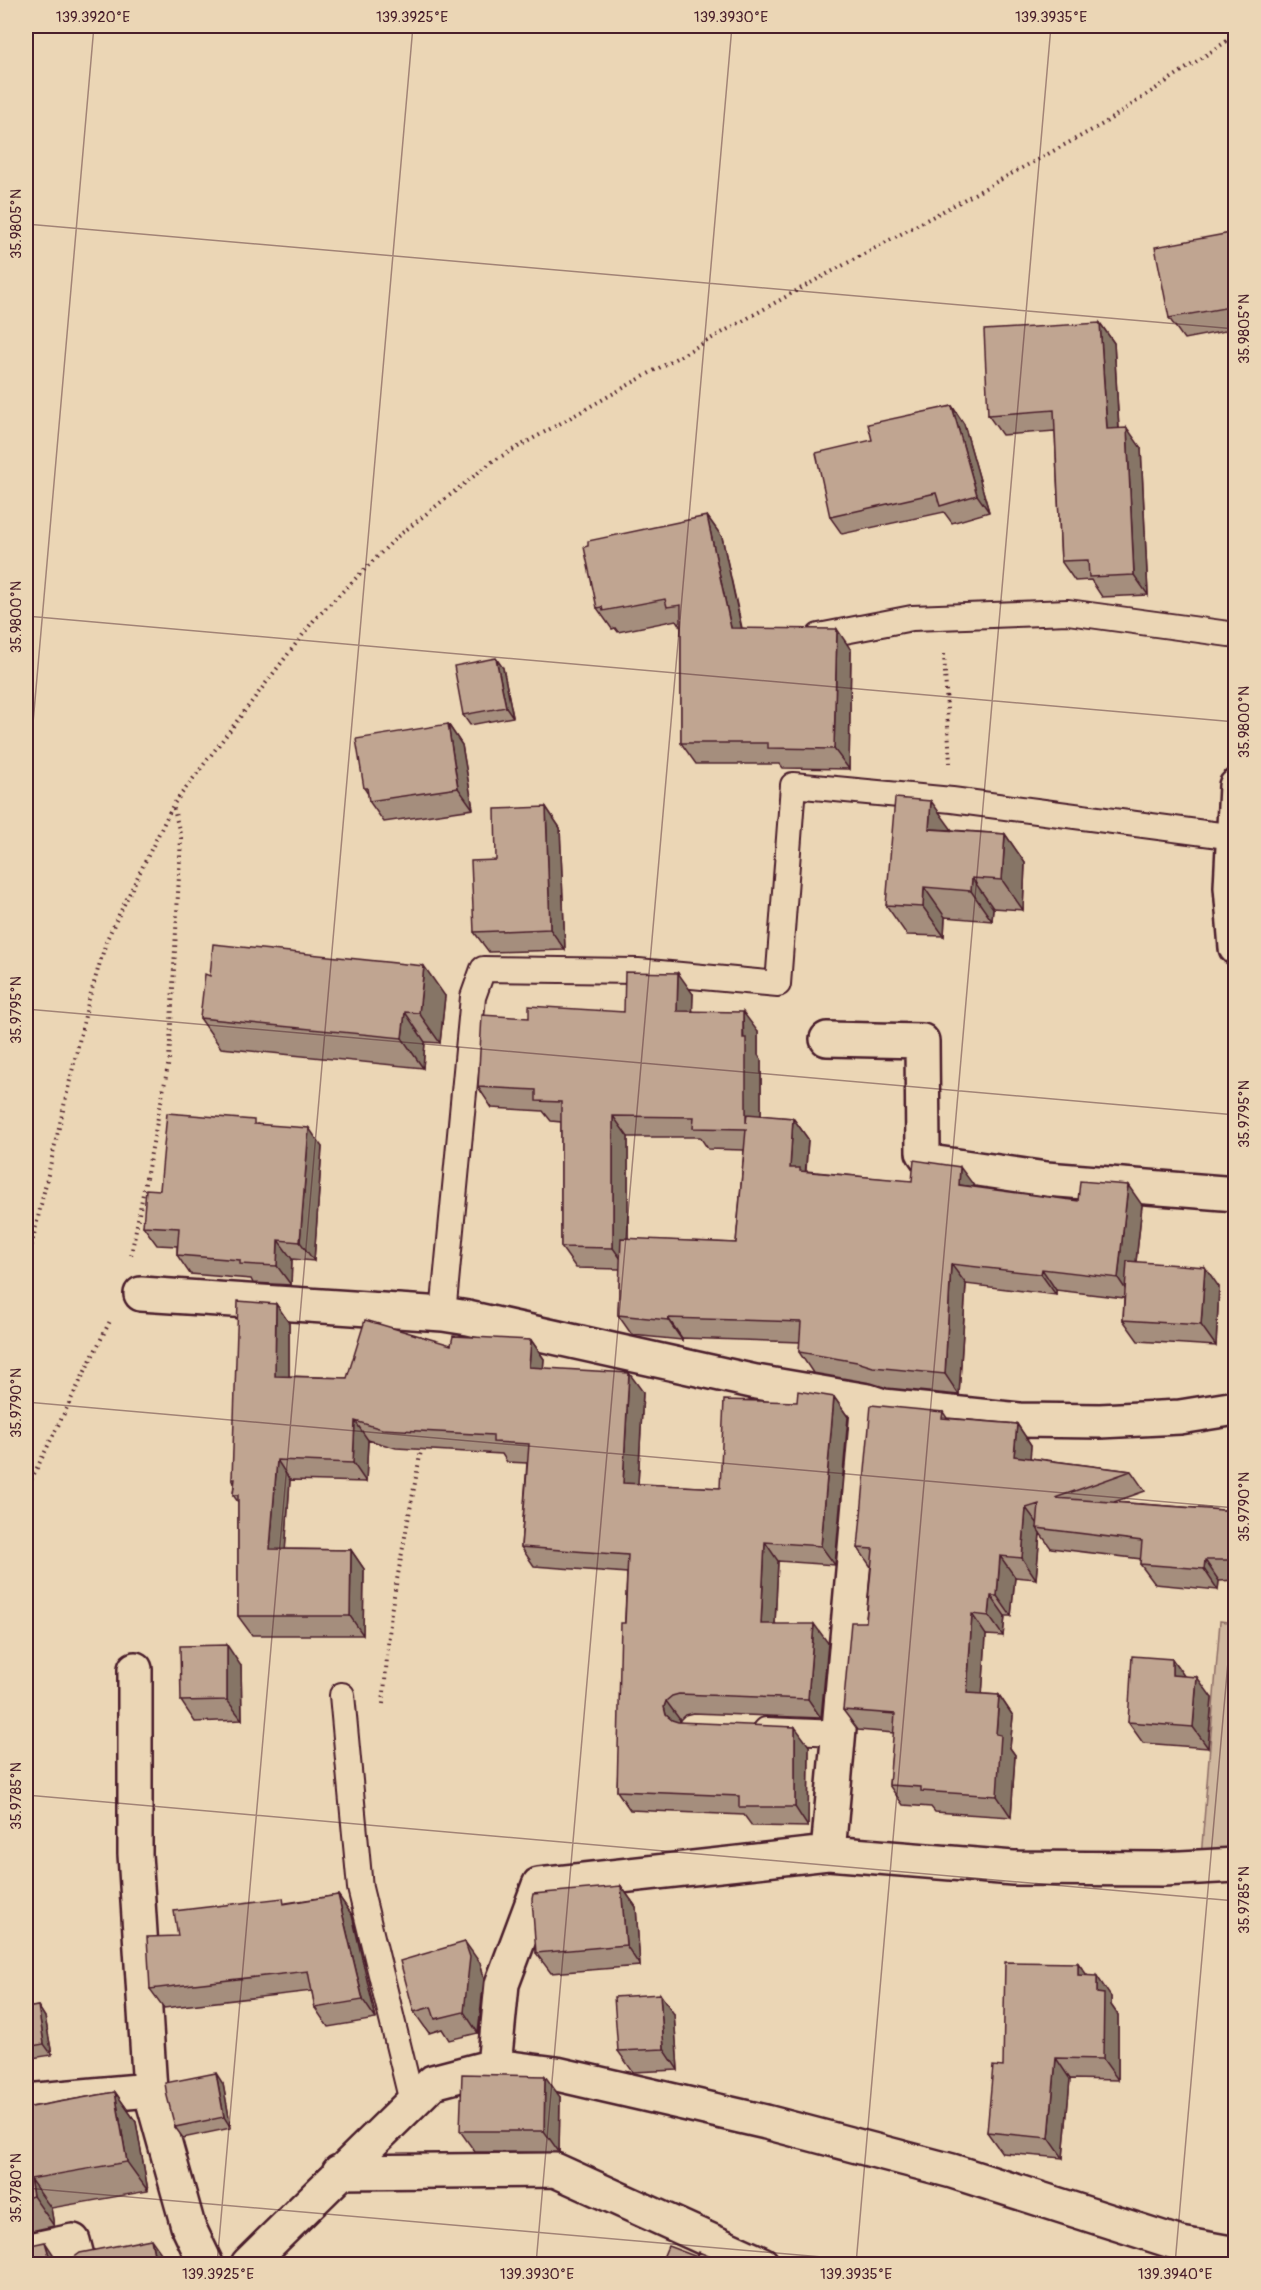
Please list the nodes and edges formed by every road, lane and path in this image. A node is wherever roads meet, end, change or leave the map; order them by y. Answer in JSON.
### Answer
{"nodes":[{"id":1,"x":1236,"y":35,"type":"edge"},
{"id":2,"x":943,"y":617,"type":"junction"},
{"id":3,"x":1236,"y":635,"type":"edge"},
{"id":4,"x":819,"y":636,"type":"edge"},
{"id":5,"x":1236,"y":786,"type":"edge"},
{"id":6,"x":952,"y":800,"type":"junction"},
{"id":7,"x":173,"y":805,"type":"junction"},
{"id":8,"x":1235,"y":837,"type":"edge"},
{"id":9,"x":1236,"y":948,"type":"edge"},
{"id":10,"x":827,"y":1039,"type":"dead end"},
{"id":11,"x":1236,"y":1194,"type":"edge"},
{"id":12,"x":130,"y":1260,"type":"dead end"},
{"id":13,"x":26,"y":1269,"type":"edge"},
{"id":14,"x":141,"y":1294,"type":"dead end"},
{"id":15,"x":113,"y":1314,"type":"dead end"},
{"id":16,"x":442,"y":1314,"type":"junction"},
{"id":17,"x":868,"y":1401,"type":"junction"},
{"id":18,"x":1236,"y":1408,"type":"edge"},
{"id":19,"x":423,"y":1439,"type":"edge"},
{"id":20,"x":26,"y":1490,"type":"edge"},
{"id":21,"x":135,"y":1669,"type":"dead end"},
{"id":22,"x":342,"y":1695,"type":"dead end"},
{"id":23,"x":382,"y":1715,"type":"dead end"},
{"id":24,"x":748,"y":1729,"type":"edge"},
{"id":25,"x":839,"y":1732,"type":"junction"},
{"id":26,"x":828,"y":1853,"type":"junction"},
{"id":27,"x":1236,"y":1865,"type":"edge"},
{"id":28,"x":494,"y":2066,"type":"junction"},
{"id":29,"x":150,"y":2090,"type":"junction"},
{"id":30,"x":26,"y":2101,"type":"edge"},
{"id":31,"x":412,"y":2102,"type":"junction"},
{"id":32,"x":339,"y":2172,"type":"junction"},
{"id":33,"x":26,"y":2251,"type":"edge"},
{"id":34,"x":1236,"y":2254,"type":"edge"},
{"id":35,"x":79,"y":2265,"type":"edge"},
{"id":36,"x":206,"y":2265,"type":"edge"},
{"id":37,"x":248,"y":2265,"type":"edge"},
{"id":38,"x":762,"y":2265,"type":"edge"}],
"edges":[{"from":1,"to":7,"type":"path"},
{"from":2,"to":3,"type":"lane"},
{"from":2,"to":4,"type":"lane"},
{"from":2,"to":6,"type":"path"},
{"from":5,"to":8,"type":"street"},
{"from":6,"to":8,"type":"lane"},
{"from":6,"to":16,"type":"lane"},
{"from":7,"to":12,"type":"path"},
{"from":7,"to":13,"type":"path"},
{"from":8,"to":9,"type":"street"},
{"from":10,"to":11,"type":"street"},
{"from":14,"to":16,"type":"street"},
{"from":15,"to":20,"type":"path"},
{"from":16,"to":17,"type":"street"},
{"from":17,"to":18,"type":"street"},
{"from":17,"to":25,"type":"street"},
{"from":19,"to":23,"type":"path"},
{"from":21,"to":29,"type":"street"},
{"from":22,"to":31,"type":"lane"},
{"from":24,"to":25,"type":"lane"},
{"from":25,"to":26,"type":"street"},
{"from":26,"to":27,"type":"street"},
{"from":26,"to":28,"type":"street"},
{"from":28,"to":31,"type":"street"},
{"from":28,"to":34,"type":"street"},
{"from":29,"to":30,"type":"street"},
{"from":29,"to":36,"type":"street"},
{"from":31,"to":32,"type":"street"},
{"from":32,"to":37,"type":"street"},
{"from":32,"to":38,"type":"street"},
{"from":33,"to":35,"type":"street"}]}
